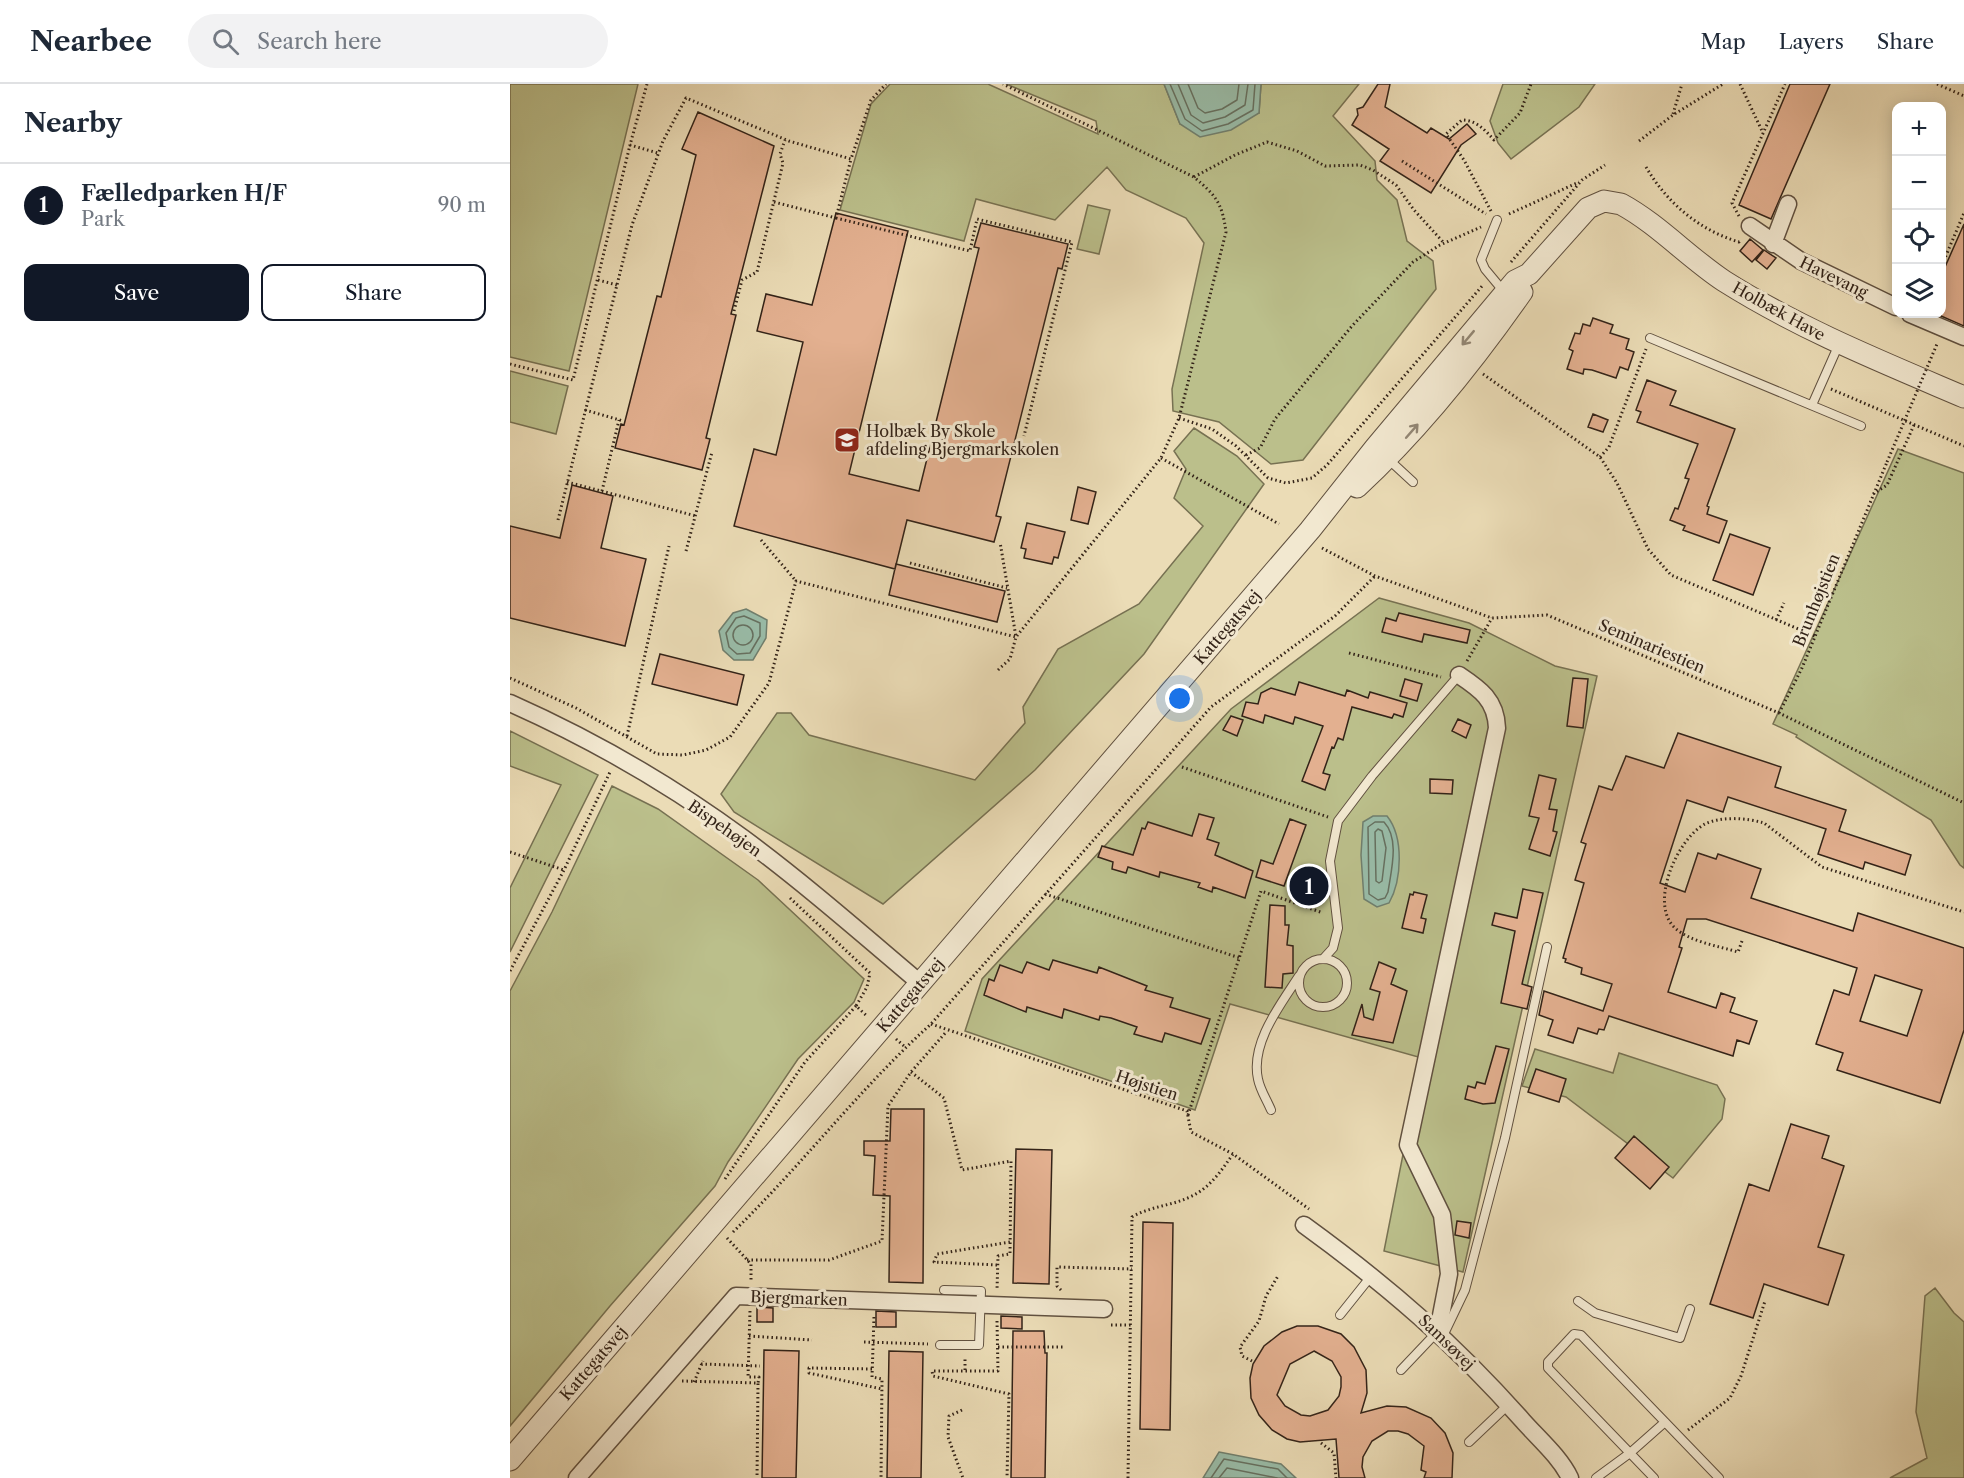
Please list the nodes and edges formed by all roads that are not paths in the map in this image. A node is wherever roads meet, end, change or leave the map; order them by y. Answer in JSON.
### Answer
{"nodes":[{"id":1,"x":1608,"y":201,"type":"joint"},
{"id":2,"x":1788,"y":204,"type":"dead end"},
{"id":3,"x":1497,"y":220,"type":"road end"},
{"id":4,"x":1750,"y":226,"type":"road end"},
{"id":5,"x":1773,"y":244,"type":"junction"},
{"id":6,"x":1528,"y":274,"type":"junction"},
{"id":7,"x":1505,"y":293,"type":"junction"},
{"id":8,"x":1892,"y":305,"type":"edge"},
{"id":9,"x":1919,"y":318,"type":"edge"},
{"id":10,"x":1964,"y":337,"type":"edge"},
{"id":11,"x":1650,"y":338,"type":"road end"},
{"id":12,"x":1839,"y":344,"type":"junction"},
{"id":13,"x":1964,"y":397,"type":"edge"},
{"id":14,"x":1812,"y":405,"type":"junction"},
{"id":15,"x":1861,"y":426,"type":"dead end"},
{"id":16,"x":1382,"y":453,"type":"junction"},
{"id":17,"x":1413,"y":482,"type":"dead end"},
{"id":18,"x":1456,"y":677,"type":"joint"},
{"id":19,"x":510,"y":703,"type":"edge"},
{"id":20,"x":1547,"y":947,"type":"dead end"},
{"id":21,"x":1323,"y":959,"type":"junction"},
{"id":22,"x":1300,"y":976,"type":"junction"},
{"id":23,"x":920,"y":983,"type":"junction"},
{"id":24,"x":1271,"y":1110,"type":"dead end"},
{"id":25,"x":1304,"y":1225,"type":"road end"},
{"id":26,"x":1372,"y":1274,"type":"junction"},
{"id":27,"x":944,"y":1290,"type":"dead end"},
{"id":28,"x":1578,"y":1301,"type":"dead end"},
{"id":29,"x":989,"y":1305,"type":"junction"},
{"id":30,"x":1690,"y":1309,"type":"dead end"},
{"id":31,"x":1340,"y":1315,"type":"dead end"},
{"id":32,"x":1103,"y":1317,"type":"road end"},
{"id":33,"x":1441,"y":1334,"type":"junction"},
{"id":34,"x":940,"y":1344,"type":"road end"},
{"id":35,"x":1401,"y":1370,"type":"dead end"},
{"id":36,"x":1508,"y":1405,"type":"junction"},
{"id":37,"x":1665,"y":1422,"type":"junction"},
{"id":38,"x":1469,"y":1442,"type":"dead end"},
{"id":39,"x":1630,"y":1454,"type":"junction"},
{"id":40,"x":510,"y":1460,"type":"edge"},
{"id":41,"x":577,"y":1478,"type":"edge"},
{"id":42,"x":1570,"y":1478,"type":"edge"},
{"id":43,"x":1596,"y":1478,"type":"edge"},
{"id":44,"x":1654,"y":1478,"type":"edge"},
{"id":45,"x":1719,"y":1478,"type":"edge"}],
"edges":[{"from":1,"to":6,"type":"street","name":"Kattegatsvej"},
{"from":1,"to":12,"type":"street","name":"Holbæk Have"},
{"from":2,"to":5,"type":"street"},
{"from":3,"to":7,"type":"lane"},
{"from":4,"to":5,"type":"street","name":"Havevang"},
{"from":5,"to":8,"type":"street","name":"Havevang"},
{"from":6,"to":7,"type":"street","name":"Kattegatsvej"},
{"from":16,"to":6,"type":"street","name":"Kattegatsvej","one_way":true},
{"from":7,"to":16,"type":"street","name":"Kattegatsvej","one_way":true},
{"from":9,"to":10,"type":"street"},
{"from":11,"to":14,"type":"lane"},
{"from":12,"to":13,"type":"street","name":"Holbæk Have"},
{"from":12,"to":14,"type":"lane"},
{"from":14,"to":15,"type":"lane"},
{"from":16,"to":17,"type":"lane"},
{"from":16,"to":23,"type":"street","name":"Kattegatsvej"},
{"from":18,"to":21,"type":"lane"},
{"from":18,"to":33,"type":"street"},
{"from":19,"to":23,"type":"street","name":"Bispehøjen"},
{"from":20,"to":33,"type":"lane"},
{"from":21,"to":22,"type":"lane"},
{"from":21,"to":22,"type":"lane"},
{"from":22,"to":24,"type":"lane"},
{"from":23,"to":40,"type":"street","name":"Kattegatsvej"},
{"from":25,"to":26,"type":"street","name":"Samsøvej"},
{"from":26,"to":31,"type":"lane"},
{"from":26,"to":33,"type":"street","name":"Samsøvej"},
{"from":27,"to":29,"type":"lane"},
{"from":28,"to":30,"type":"lane"},
{"from":29,"to":32,"type":"street","name":"Bjergmarken"},
{"from":29,"to":34,"type":"lane"},
{"from":29,"to":41,"type":"street","name":"Bjergmarken"},
{"from":33,"to":35,"type":"lane"},
{"from":33,"to":36,"type":"street","name":"Samsøvej"},
{"from":36,"to":38,"type":"lane"},
{"from":36,"to":42,"type":"street","name":"Samsøvej"},
{"from":37,"to":39,"type":"lane"},
{"from":37,"to":39,"type":"lane"},
{"from":37,"to":45,"type":"lane"},
{"from":39,"to":43,"type":"lane"},
{"from":39,"to":44,"type":"lane"}]}
